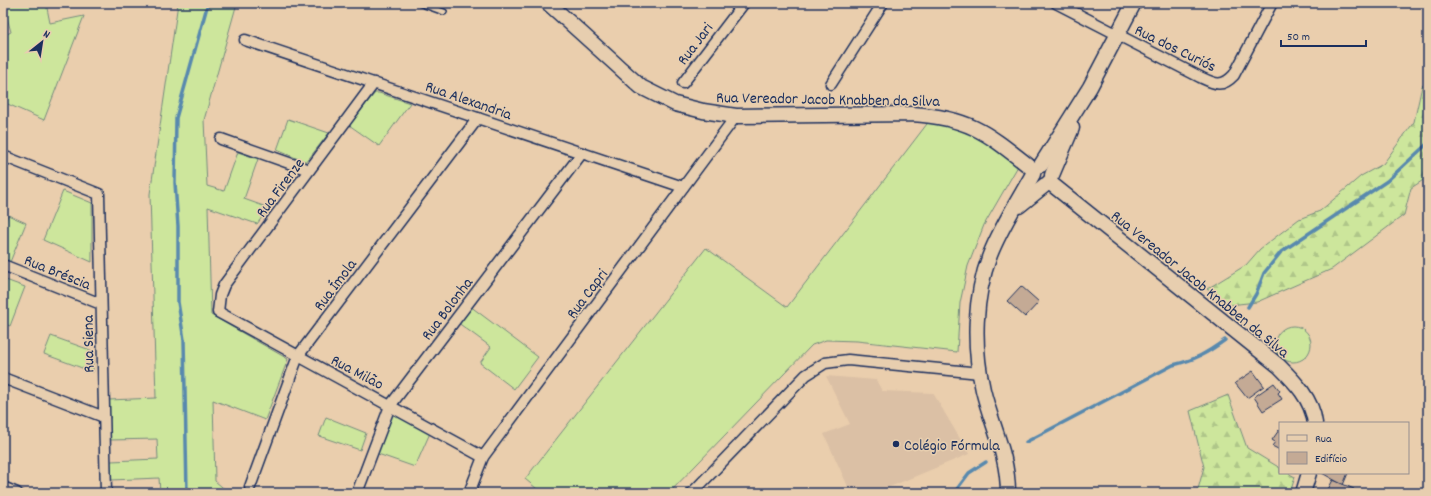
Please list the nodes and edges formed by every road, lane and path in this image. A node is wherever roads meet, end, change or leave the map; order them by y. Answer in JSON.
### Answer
{"nodes":[{"id":1,"x":419,"y":3,"type":"edge"},
{"id":2,"x":548,"y":3,"type":"edge"},
{"id":3,"x":744,"y":3,"type":"edge"},
{"id":4,"x":883,"y":3,"type":"edge"},
{"id":5,"x":1056,"y":3,"type":"edge"},
{"id":6,"x":1134,"y":3,"type":"edge"},
{"id":7,"x":1272,"y":3,"type":"edge"},
{"id":8,"x":444,"y":12,"type":"dead end"},
{"id":9,"x":1117,"y":34,"type":"junction"},
{"id":10,"x":245,"y":40,"type":"dead end"},
{"id":11,"x":374,"y":83,"type":"junction"},
{"id":12,"x":683,"y":83,"type":"dead end"},
{"id":13,"x":831,"y":84,"type":"dead end"},
{"id":14,"x":1090,"y":87,"type":"junction"},
{"id":15,"x":736,"y":116,"type":"junction"},
{"id":16,"x":478,"y":118,"type":"junction"},
{"id":17,"x":221,"y":139,"type":"dead end"},
{"id":18,"x":582,"y":154,"type":"junction"},
{"id":19,"x":3,"y":156,"type":"edge"},
{"id":20,"x":309,"y":170,"type":"junction"},
{"id":21,"x":1036,"y":170,"type":"junction"},
{"id":22,"x":1049,"y":180,"type":"junction"},
{"id":23,"x":683,"y":188,"type":"junction"},
{"id":24,"x":1012,"y":212,"type":"junction"},
{"id":25,"x":3,"y":265,"type":"edge"},
{"id":26,"x":101,"y":304,"type":"junction"},
{"id":27,"x":218,"y":312,"type":"joint"},
{"id":28,"x":298,"y":356,"type":"junction"},
{"id":29,"x":980,"y":373,"type":"junction"},
{"id":30,"x":3,"y":378,"type":"edge"},
{"id":31,"x":390,"y":406,"type":"junction"},
{"id":32,"x":104,"y":417,"type":"junction"},
{"id":33,"x":1316,"y":422,"type":"edge"},
{"id":34,"x":483,"y":457,"type":"junction"},
{"id":35,"x":1309,"y":474,"type":"edge"},
{"id":36,"x":3,"y":487,"type":"edge"},
{"id":37,"x":250,"y":487,"type":"dead end"},
{"id":38,"x":17,"y":493,"type":"edge"},
{"id":39,"x":106,"y":493,"type":"edge"},
{"id":40,"x":357,"y":493,"type":"edge"},
{"id":41,"x":469,"y":493,"type":"edge"},
{"id":42,"x":692,"y":493,"type":"edge"},
{"id":43,"x":1008,"y":493,"type":"edge"},
{"id":44,"x":1303,"y":493,"type":"edge"}],
"edges":[{"from":1,"to":8,"type":"lane"},
{"from":2,"to":15,"type":"main road","name":"Rua Vereador Jacob Knabben da Silva"},
{"from":3,"to":12,"type":"street","name":"Rua Jari"},
{"from":4,"to":13,"type":"street"},
{"from":5,"to":9,"type":"street"},
{"from":6,"to":9,"type":"main road"},
{"from":7,"to":9,"type":"street","name":"Rua dos Curiós"},
{"from":9,"to":14,"type":"main road"},
{"from":10,"to":11,"type":"street","name":"Rua Alexandria"},
{"from":11,"to":16,"type":"street","name":"Rua Alexandria"},
{"from":11,"to":20,"type":"street","name":"Rua Firenze"},
{"from":14,"to":21,"type":"main road"},
{"from":14,"to":22,"type":"main road"},
{"from":15,"to":21,"type":"main road","name":"Rua Vereador Jacob Knabben da Silva"},
{"from":15,"to":23,"type":"street","name":"Rua Capri"},
{"from":16,"to":18,"type":"street","name":"Rua Alexandria"},
{"from":16,"to":28,"type":"street","name":"Rua Ímola"},
{"from":17,"to":20,"type":"street"},
{"from":18,"to":23,"type":"street","name":"Rua Alexandria"},
{"from":18,"to":31,"type":"street","name":"Rua Bolonha"},
{"from":19,"to":26,"type":"street","name":"Rua Siena"},
{"from":20,"to":27,"type":"street","name":"Rua Firenze"},
{"from":21,"to":22,"type":"main road","name":"Rua Vereador Jacob Knabben da Silva"},
{"from":21,"to":24,"type":"main road"},
{"from":22,"to":24,"type":"main road"},
{"from":22,"to":33,"type":"main road","name":"Rua Vereador Jacob Knabben da Silva"},
{"from":23,"to":34,"type":"street","name":"Rua Capri"},
{"from":24,"to":29,"type":"main road"},
{"from":25,"to":26,"type":"street","name":"Rua Bréscia"},
{"from":26,"to":32,"type":"street","name":"Rua Siena"},
{"from":27,"to":28,"type":"street","name":"Rua Milão"},
{"from":28,"to":31,"type":"street","name":"Rua Milão"},
{"from":28,"to":37,"type":"street","name":"Rua Ímola"},
{"from":29,"to":42,"type":"street"},
{"from":29,"to":43,"type":"main road"},
{"from":30,"to":32,"type":"street"},
{"from":31,"to":34,"type":"street","name":"Rua Milão"},
{"from":31,"to":40,"type":"street","name":"Rua Bolonha"},
{"from":32,"to":39,"type":"street","name":"Rua Siena"},
{"from":34,"to":41,"type":"street","name":"Rua Capri"},
{"from":35,"to":44,"type":"main road"},
{"from":36,"to":38,"type":"street"}]}
